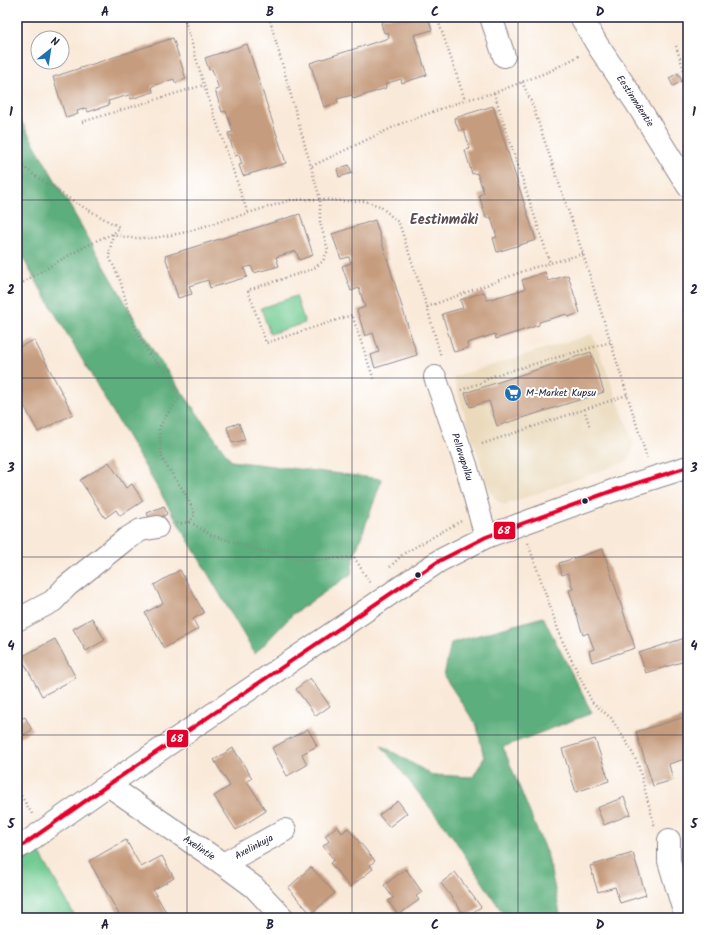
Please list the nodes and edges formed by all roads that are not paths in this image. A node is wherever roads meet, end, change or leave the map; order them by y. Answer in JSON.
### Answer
{"nodes":[{"id":1,"x":491,"y":17,"type":"edge"},
{"id":2,"x":580,"y":17,"type":"edge"},
{"id":3,"x":504,"y":56,"type":"dead end"},
{"id":4,"x":688,"y":186,"type":"edge"},
{"id":5,"x":435,"y":377,"type":"road end"},
{"id":6,"x":688,"y":467,"type":"edge"},
{"id":7,"x":157,"y":526,"type":"road end"},
{"id":8,"x":486,"y":537,"type":"junction"},
{"id":9,"x":17,"y":620,"type":"edge"},
{"id":10,"x":108,"y":785,"type":"junction"},
{"id":11,"x":286,"y":830,"type":"dead end"},
{"id":12,"x":669,"y":840,"type":"road end"},
{"id":13,"x":17,"y":848,"type":"edge"},
{"id":14,"x":223,"y":864,"type":"junction"},
{"id":15,"x":283,"y":918,"type":"edge"},
{"id":16,"x":686,"y":918,"type":"edge"}],
"edges":[{"from":1,"to":3,"type":"street"},
{"from":2,"to":4,"type":"street","name":"Eestinmäentie"},
{"from":5,"to":8,"type":"street","name":"Pellavapolku"},
{"from":6,"to":8,"type":"street"},
{"from":7,"to":9,"type":"street"},
{"from":8,"to":10,"type":"street"},
{"from":10,"to":13,"type":"street"},
{"from":10,"to":14,"type":"street","name":"Axelintie"},
{"from":11,"to":14,"type":"street","name":"Axelinkuja"},
{"from":12,"to":16,"type":"street"},
{"from":14,"to":15,"type":"street","name":"Axelintie"}]}
